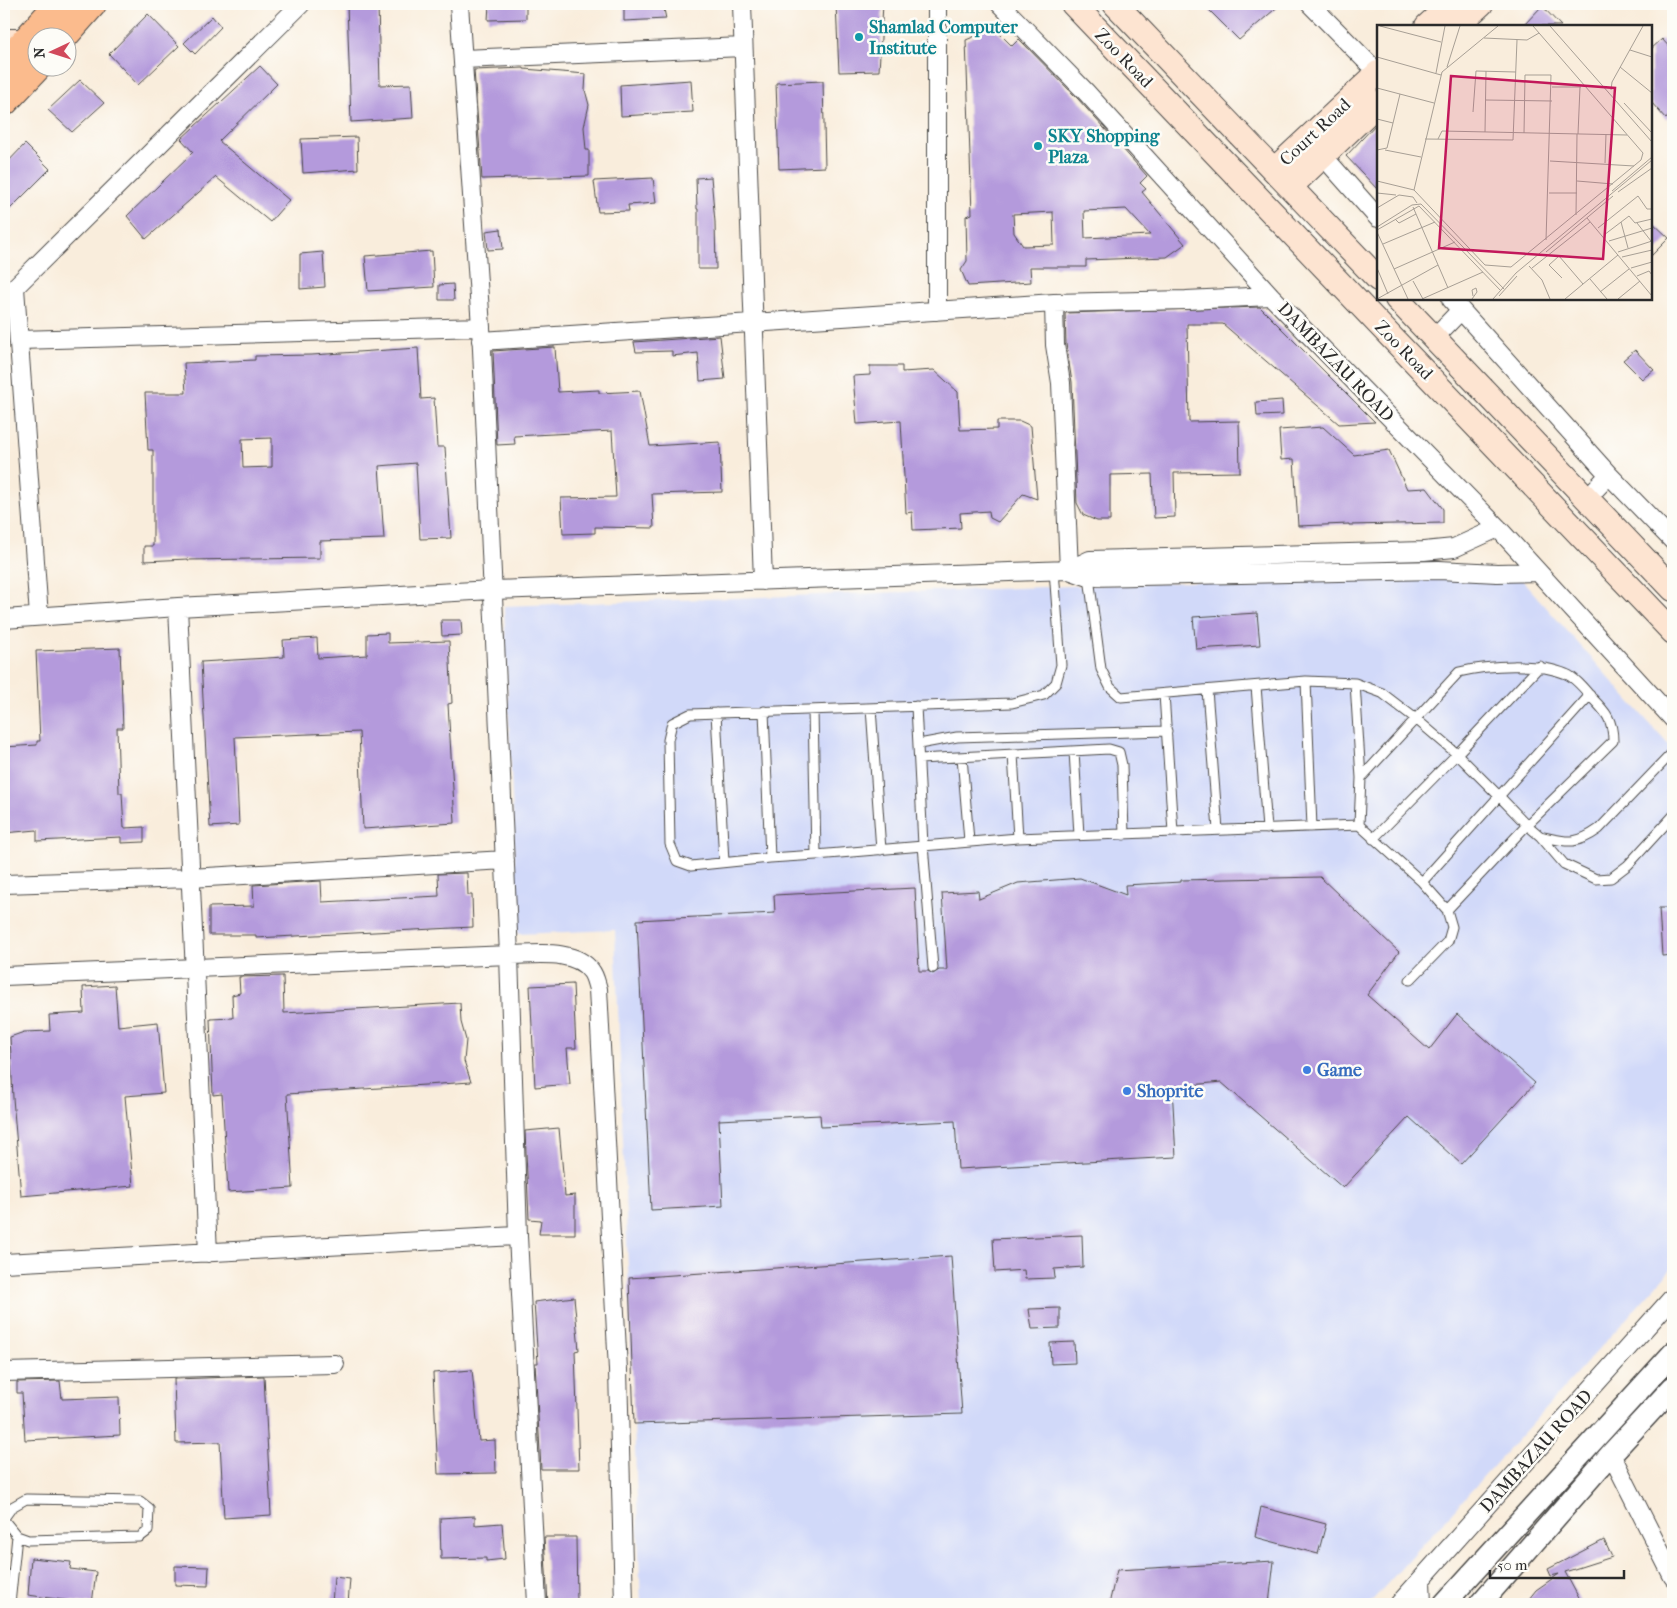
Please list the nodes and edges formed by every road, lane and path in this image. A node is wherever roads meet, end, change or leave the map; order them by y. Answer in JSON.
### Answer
{"nodes":[{"id":1,"x":59,"y":4,"type":"edge"},
{"id":2,"x":92,"y":4,"type":"edge"},
{"id":3,"x":301,"y":4,"type":"edge"},
{"id":4,"x":459,"y":4,"type":"edge"},
{"id":5,"x":742,"y":4,"type":"edge"},
{"id":6,"x":937,"y":4,"type":"edge"},
{"id":7,"x":1000,"y":4,"type":"edge"},
{"id":8,"x":1073,"y":4,"type":"edge"},
{"id":9,"x":1115,"y":4,"type":"edge"},
{"id":10,"x":1310,"y":4,"type":"edge"},
{"id":11,"x":1481,"y":4,"type":"edge"},
{"id":12,"x":1443,"y":14,"type":"edge"},
{"id":13,"x":71,"y":28,"type":"edge"},
{"id":14,"x":15,"y":41,"type":"edge"},
{"id":15,"x":743,"y":47,"type":"junction"},
{"id":16,"x":463,"y":59,"type":"junction"},
{"id":17,"x":4,"y":65,"type":"edge"},
{"id":18,"x":1377,"y":72,"type":"edge"},
{"id":19,"x":1377,"y":74,"type":"edge"},
{"id":20,"x":28,"y":77,"type":"edge"},
{"id":21,"x":4,"y":102,"type":"edge"},
{"id":22,"x":1377,"y":104,"type":"edge"},
{"id":23,"x":1323,"y":156,"type":"junction"},
{"id":24,"x":1274,"y":170,"type":"junction"},
{"id":25,"x":1290,"y":187,"type":"junction"},
{"id":26,"x":1377,"y":217,"type":"edge"},
{"id":27,"x":1377,"y":279,"type":"edge"},
{"id":28,"x":9,"y":293,"type":"edge"},
{"id":29,"x":1271,"y":296,"type":"junction"},
{"id":30,"x":1398,"y":300,"type":"edge"},
{"id":31,"x":1054,"y":303,"type":"junction"},
{"id":32,"x":1456,"y":304,"type":"edge"},
{"id":33,"x":937,"y":311,"type":"junction"},
{"id":34,"x":755,"y":323,"type":"junction"},
{"id":35,"x":481,"y":334,"type":"junction"},
{"id":36,"x":1434,"y":338,"type":"junction"},
{"id":37,"x":19,"y":340,"type":"junction"},
{"id":38,"x":1609,"y":475,"type":"junction"},
{"id":39,"x":1587,"y":498,"type":"junction"},
{"id":40,"x":1498,"y":528,"type":"junction"},
{"id":41,"x":1673,"y":541,"type":"edge"},
{"id":42,"x":1062,"y":570,"type":"junction"},
{"id":43,"x":1538,"y":572,"type":"junction"},
{"id":44,"x":1089,"y":577,"type":"junction"},
{"id":45,"x":763,"y":580,"type":"junction"},
{"id":46,"x":1673,"y":589,"type":"edge"},
{"id":47,"x":492,"y":590,"type":"junction"},
{"id":48,"x":178,"y":607,"type":"junction"},
{"id":49,"x":39,"y":616,"type":"junction"},
{"id":50,"x":4,"y":619,"type":"edge"},
{"id":51,"x":1673,"y":632,"type":"edge"},
{"id":52,"x":1540,"y":666,"type":"junction"},
{"id":53,"x":1306,"y":681,"type":"junction"},
{"id":54,"x":1355,"y":683,"type":"junction"},
{"id":55,"x":1256,"y":686,"type":"junction"},
{"id":56,"x":1207,"y":690,"type":"junction"},
{"id":57,"x":1164,"y":694,"type":"junction"},
{"id":58,"x":1590,"y":695,"type":"junction"},
{"id":59,"x":916,"y":706,"type":"junction"},
{"id":60,"x":871,"y":708,"type":"junction"},
{"id":61,"x":813,"y":710,"type":"junction"},
{"id":62,"x":764,"y":711,"type":"junction"},
{"id":63,"x":716,"y":713,"type":"junction"},
{"id":64,"x":1416,"y":719,"type":"junction"},
{"id":65,"x":1673,"y":719,"type":"edge"},
{"id":66,"x":1167,"y":731,"type":"junction"},
{"id":67,"x":919,"y":744,"type":"junction"},
{"id":68,"x":1074,"y":751,"type":"junction"},
{"id":69,"x":1673,"y":752,"type":"edge"},
{"id":70,"x":1013,"y":754,"type":"junction"},
{"id":71,"x":1457,"y":754,"type":"junction"},
{"id":72,"x":962,"y":757,"type":"junction"},
{"id":73,"x":919,"y":759,"type":"junction"},
{"id":74,"x":1362,"y":778,"type":"junction"},
{"id":75,"x":1499,"y":796,"type":"junction"},
{"id":76,"x":1673,"y":816,"type":"edge"},
{"id":77,"x":1359,"y":826,"type":"junction"},
{"id":78,"x":1527,"y":826,"type":"junction"},
{"id":79,"x":1312,"y":827,"type":"junction"},
{"id":80,"x":1267,"y":829,"type":"junction"},
{"id":81,"x":1218,"y":830,"type":"junction"},
{"id":82,"x":1173,"y":832,"type":"junction"},
{"id":83,"x":1079,"y":835,"type":"junction"},
{"id":84,"x":1124,"y":835,"type":"junction"},
{"id":85,"x":1540,"y":836,"type":"junction"},
{"id":86,"x":1018,"y":838,"type":"junction"},
{"id":87,"x":1373,"y":838,"type":"junction"},
{"id":88,"x":970,"y":841,"type":"junction"},
{"id":89,"x":923,"y":845,"type":"junction"},
{"id":90,"x":881,"y":850,"type":"junction"},
{"id":91,"x":816,"y":855,"type":"junction"},
{"id":92,"x":770,"y":858,"type":"junction"},
{"id":93,"x":505,"y":860,"type":"junction"},
{"id":94,"x":724,"y":862,"type":"junction"},
{"id":95,"x":190,"y":878,"type":"junction"},
{"id":96,"x":1422,"y":882,"type":"junction"},
{"id":97,"x":4,"y":884,"type":"edge"},
{"id":98,"x":1448,"y":910,"type":"junction"},
{"id":99,"x":509,"y":955,"type":"junction"},
{"id":100,"x":196,"y":968,"type":"junction"},
{"id":101,"x":933,"y":968,"type":"dead end"},
{"id":102,"x":4,"y":976,"type":"edge"},
{"id":103,"x":1410,"y":980,"type":"dead end"},
{"id":104,"x":518,"y":1236,"type":"junction"},
{"id":105,"x":208,"y":1253,"type":"junction"},
{"id":106,"x":4,"y":1263,"type":"edge"},
{"id":107,"x":1673,"y":1298,"type":"edge"},
{"id":108,"x":1673,"y":1353,"type":"edge"},
{"id":109,"x":335,"y":1364,"type":"dead end"},
{"id":110,"x":4,"y":1372,"type":"edge"},
{"id":111,"x":1673,"y":1387,"type":"edge"},
{"id":112,"x":1611,"y":1454,"type":"junction"},
{"id":113,"x":4,"y":1519,"type":"edge"},
{"id":114,"x":17,"y":1536,"type":"junction"},
{"id":115,"x":1673,"y":1577,"type":"edge"},
{"id":116,"x":1421,"y":1581,"type":"junction"},
{"id":117,"x":10,"y":1604,"type":"edge"},
{"id":118,"x":537,"y":1604,"type":"edge"},
{"id":119,"x":624,"y":1604,"type":"edge"},
{"id":120,"x":1400,"y":1604,"type":"edge"},
{"id":121,"x":1422,"y":1604,"type":"edge"},
{"id":122,"x":1444,"y":1604,"type":"edge"},
{"id":123,"x":1480,"y":1604,"type":"edge"}],
"edges":[{"from":1,"to":14,"type":"highway"},
{"from":2,"to":13,"type":"highway"},
{"from":3,"to":28,"type":"street"},
{"from":4,"to":16,"type":"street"},
{"from":5,"to":15,"type":"street"},
{"from":6,"to":33,"type":"street"},
{"from":7,"to":29,"type":"street","name":"DAMBAZAU ROAD"},
{"from":8,"to":51,"type":"main road","name":"Zoo Road"},
{"from":9,"to":24,"type":"main road","name":"Zoo Road"},
{"from":10,"to":18,"type":"street"},
{"from":11,"to":12,"type":"main road"},
{"from":14,"to":17,"type":"highway"},
{"from":15,"to":16,"type":"street"},
{"from":15,"to":34,"type":"street"},
{"from":16,"to":35,"type":"street"},
{"from":19,"to":24,"type":"main road","name":"Court Road"},
{"from":20,"to":21,"type":"highway"},
{"from":22,"to":23,"type":"main road","name":"Court Road"},
{"from":23,"to":25,"type":"main road","name":"Court Road"},
{"from":23,"to":26,"type":"street"},
{"from":24,"to":25,"type":"main road","name":"Zoo Road"},
{"from":25,"to":27,"type":"main road","name":"Zoo Road"},
{"from":28,"to":37,"type":"street"},
{"from":29,"to":31,"type":"street"},
{"from":29,"to":40,"type":"street","name":"DAMBAZAU ROAD"},
{"from":30,"to":36,"type":"main road","name":"Zoo Road"},
{"from":31,"to":33,"type":"street"},
{"from":31,"to":42,"type":"street"},
{"from":32,"to":36,"type":"street"},
{"from":32,"to":38,"type":"street"},
{"from":33,"to":34,"type":"street"},
{"from":34,"to":35,"type":"street"},
{"from":34,"to":45,"type":"street"},
{"from":35,"to":37,"type":"street"},
{"from":35,"to":47,"type":"street"},
{"from":36,"to":39,"type":"main road","name":"Zoo Road"},
{"from":37,"to":49,"type":"street"},
{"from":38,"to":39,"type":"street"},
{"from":38,"to":41,"type":"street"},
{"from":39,"to":46,"type":"main road","name":"Zoo Road"},
{"from":40,"to":42,"type":"street"},
{"from":40,"to":43,"type":"street","name":"DAMBAZAU ROAD"},
{"from":42,"to":44,"type":"street"},
{"from":42,"to":45,"type":"street"},
{"from":42,"to":59,"type":"lane"},
{"from":43,"to":44,"type":"street"},
{"from":43,"to":65,"type":"street","name":"DAMBAZAU ROAD"},
{"from":44,"to":57,"type":"lane"},
{"from":45,"to":47,"type":"street"},
{"from":47,"to":48,"type":"street"},
{"from":47,"to":93,"type":"street"},
{"from":48,"to":49,"type":"street"},
{"from":48,"to":95,"type":"street"},
{"from":49,"to":50,"type":"street"},
{"from":52,"to":58,"type":"lane"},
{"from":52,"to":64,"type":"lane"},
{"from":52,"to":71,"type":"lane"},
{"from":53,"to":54,"type":"lane"},
{"from":53,"to":55,"type":"lane"},
{"from":53,"to":79,"type":"lane"},
{"from":54,"to":64,"type":"lane"},
{"from":54,"to":74,"type":"lane"},
{"from":55,"to":56,"type":"lane"},
{"from":55,"to":80,"type":"lane"},
{"from":56,"to":57,"type":"lane"},
{"from":56,"to":81,"type":"lane"},
{"from":57,"to":66,"type":"lane"},
{"from":58,"to":75,"type":"lane"},
{"from":58,"to":78,"type":"lane"},
{"from":59,"to":60,"type":"lane"},
{"from":59,"to":67,"type":"lane"},
{"from":60,"to":61,"type":"lane"},
{"from":60,"to":90,"type":"lane"},
{"from":61,"to":62,"type":"lane"},
{"from":61,"to":91,"type":"lane"},
{"from":62,"to":63,"type":"lane"},
{"from":62,"to":92,"type":"lane"},
{"from":63,"to":94,"type":"lane"},
{"from":63,"to":94,"type":"lane"},
{"from":64,"to":71,"type":"lane"},
{"from":64,"to":74,"type":"lane"},
{"from":66,"to":67,"type":"lane"},
{"from":66,"to":82,"type":"lane"},
{"from":67,"to":73,"type":"lane"},
{"from":68,"to":70,"type":"lane"},
{"from":68,"to":83,"type":"lane"},
{"from":68,"to":84,"type":"lane"},
{"from":69,"to":85,"type":"lane"},
{"from":70,"to":72,"type":"lane"},
{"from":70,"to":86,"type":"lane"},
{"from":71,"to":75,"type":"lane"},
{"from":71,"to":87,"type":"lane"},
{"from":72,"to":73,"type":"lane"},
{"from":72,"to":88,"type":"lane"},
{"from":73,"to":89,"type":"lane"},
{"from":74,"to":77,"type":"lane"},
{"from":75,"to":78,"type":"lane"},
{"from":75,"to":96,"type":"lane"},
{"from":76,"to":85,"type":"lane"},
{"from":77,"to":79,"type":"lane"},
{"from":77,"to":87,"type":"lane"},
{"from":78,"to":85,"type":"lane"},
{"from":78,"to":98,"type":"lane"},
{"from":79,"to":80,"type":"lane"},
{"from":80,"to":81,"type":"lane"},
{"from":81,"to":82,"type":"lane"},
{"from":82,"to":84,"type":"lane"},
{"from":83,"to":84,"type":"lane"},
{"from":83,"to":86,"type":"lane"},
{"from":86,"to":88,"type":"lane"},
{"from":87,"to":96,"type":"lane"},
{"from":88,"to":89,"type":"lane"},
{"from":89,"to":90,"type":"lane"},
{"from":89,"to":101,"type":"lane"},
{"from":90,"to":91,"type":"lane"},
{"from":91,"to":92,"type":"lane"},
{"from":92,"to":94,"type":"lane"},
{"from":93,"to":95,"type":"street"},
{"from":93,"to":99,"type":"street"},
{"from":95,"to":97,"type":"street"},
{"from":95,"to":100,"type":"street"},
{"from":96,"to":98,"type":"lane"},
{"from":98,"to":103,"type":"lane"},
{"from":99,"to":100,"type":"street"},
{"from":99,"to":104,"type":"street"},
{"from":99,"to":119,"type":"street"},
{"from":100,"to":102,"type":"street"},
{"from":100,"to":105,"type":"street"},
{"from":104,"to":105,"type":"street"},
{"from":104,"to":118,"type":"street"},
{"from":105,"to":106,"type":"street"},
{"from":107,"to":116,"type":"street","name":"DAMBAZAU ROAD"},
{"from":108,"to":122,"type":"street"},
{"from":109,"to":110,"type":"street"},
{"from":111,"to":112,"type":"street"},
{"from":112,"to":115,"type":"street"},
{"from":112,"to":123,"type":"street"},
{"from":113,"to":114,"type":"lane"},
{"from":113,"to":114,"type":"lane"},
{"from":114,"to":117,"type":"lane"},
{"from":116,"to":120,"type":"street","name":"DAMBAZAU ROAD"},
{"from":116,"to":121,"type":"street"}]}
